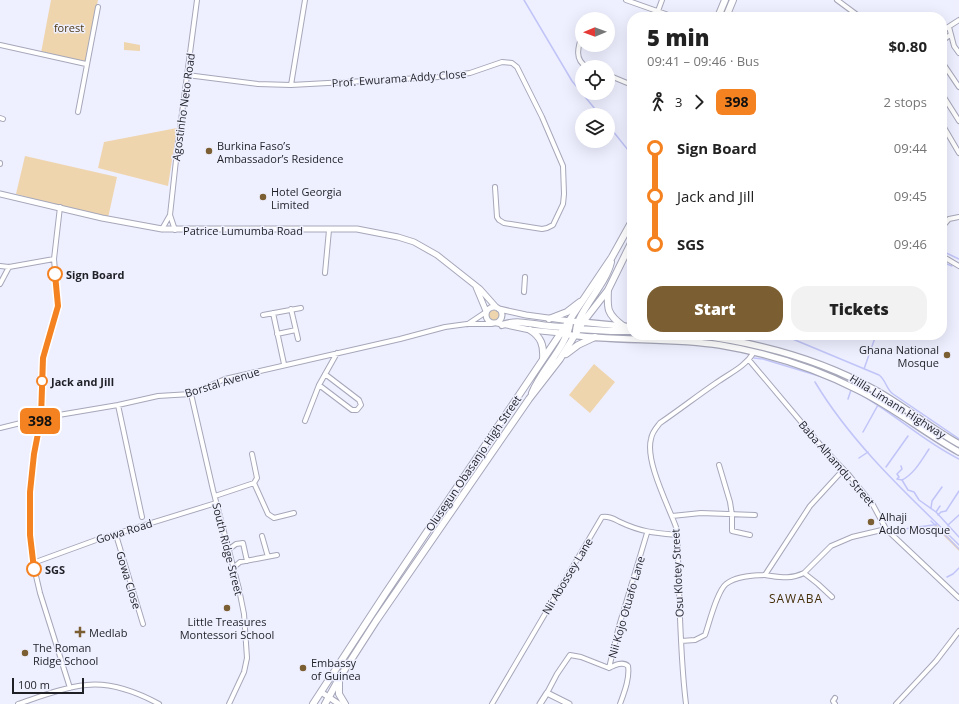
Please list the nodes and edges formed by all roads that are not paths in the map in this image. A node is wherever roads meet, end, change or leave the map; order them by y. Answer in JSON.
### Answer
{"nodes":[{"id":1,"x":198,"y":0,"type":"edge"},
{"id":2,"x":305,"y":0,"type":"edge"},
{"id":3,"x":626,"y":0,"type":"edge"},
{"id":4,"x":662,"y":0,"type":"edge"},
{"id":5,"x":725,"y":0,"type":"edge"},
{"id":6,"x":732,"y":0,"type":"edge"},
{"id":7,"x":836,"y":0,"type":"edge"},
{"id":8,"x":98,"y":7,"type":"dead end"},
{"id":9,"x":658,"y":11,"type":"joint"},
{"id":10,"x":720,"y":12,"type":"edge"},
{"id":11,"x":728,"y":12,"type":"edge"},
{"id":12,"x":853,"y":12,"type":"edge"},
{"id":13,"x":959,"y":20,"type":"edge"},
{"id":14,"x":949,"y":27,"type":"joint"},
{"id":15,"x":950,"y":34,"type":"junction"},
{"id":16,"x":947,"y":37,"type":"edge"},
{"id":17,"x":0,"y":45,"type":"edge"},
{"id":18,"x":959,"y":53,"type":"edge"},
{"id":19,"x":86,"y":64,"type":"junction"},
{"id":20,"x":947,"y":69,"type":"edge"},
{"id":21,"x":187,"y":75,"type":"junction"},
{"id":22,"x":615,"y":78,"type":"edge"},
{"id":23,"x":627,"y":83,"type":"edge"},
{"id":24,"x":291,"y":85,"type":"junction"},
{"id":25,"x":959,"y":87,"type":"edge"},
{"id":26,"x":947,"y":102,"type":"edge"},
{"id":27,"x":78,"y":112,"type":"dead end"},
{"id":28,"x":959,"y":121,"type":"edge"},
{"id":29,"x":947,"y":133,"type":"edge"},
{"id":30,"x":959,"y":153,"type":"edge"},
{"id":31,"x":495,"y":188,"type":"dead end"},
{"id":32,"x":0,"y":194,"type":"edge"},
{"id":33,"x":60,"y":207,"type":"junction"},
{"id":34,"x":170,"y":215,"type":"junction"},
{"id":35,"x":959,"y":217,"type":"edge"},
{"id":36,"x":947,"y":221,"type":"edge"},
{"id":37,"x":162,"y":229,"type":"junction"},
{"id":38,"x":175,"y":230,"type":"junction"},
{"id":39,"x":329,"y":230,"type":"junction"},
{"id":40,"x":627,"y":230,"type":"edge"},
{"id":41,"x":627,"y":251,"type":"edge"},
{"id":42,"x":612,"y":257,"type":"junction"},
{"id":43,"x":54,"y":259,"type":"junction"},
{"id":44,"x":947,"y":259,"type":"edge"},
{"id":45,"x":0,"y":266,"type":"edge"},
{"id":46,"x":959,"y":266,"type":"edge"},
{"id":47,"x":9,"y":267,"type":"junction"},
{"id":48,"x":325,"y":272,"type":"dead end"},
{"id":49,"x":525,"y":277,"type":"dead end"},
{"id":50,"x":0,"y":284,"type":"edge"},
{"id":51,"x":474,"y":284,"type":"junction"},
{"id":52,"x":608,"y":290,"type":"junction"},
{"id":53,"x":524,"y":292,"type":"dead end"},
{"id":54,"x":583,"y":300,"type":"junction"},
{"id":55,"x":301,"y":308,"type":"dead end"},
{"id":56,"x":498,"y":308,"type":"junction"},
{"id":57,"x":291,"y":310,"type":"junction"},
{"id":58,"x":486,"y":312,"type":"junction"},
{"id":59,"x":273,"y":313,"type":"junction"},
{"id":60,"x":263,"y":315,"type":"dead end"},
{"id":61,"x":549,"y":319,"type":"junction"},
{"id":62,"x":467,"y":324,"type":"junction"},
{"id":63,"x":497,"y":324,"type":"junction"},
{"id":64,"x":623,"y":326,"type":"junction"},
{"id":65,"x":627,"y":326,"type":"edge"},
{"id":66,"x":579,"y":327,"type":"junction"},
{"id":67,"x":567,"y":329,"type":"junction"},
{"id":68,"x":296,"y":330,"type":"junction"},
{"id":69,"x":530,"y":330,"type":"junction"},
{"id":70,"x":627,"y":331,"type":"edge"},
{"id":71,"x":278,"y":334,"type":"junction"},
{"id":72,"x":596,"y":336,"type":"junction"},
{"id":73,"x":627,"y":338,"type":"edge"},
{"id":74,"x":298,"y":340,"type":"dead end"},
{"id":75,"x":665,"y":340,"type":"edge"},
{"id":76,"x":727,"y":340,"type":"edge"},
{"id":77,"x":754,"y":352,"type":"junction"},
{"id":78,"x":337,"y":353,"type":"junction"},
{"id":79,"x":543,"y":359,"type":"junction"},
{"id":80,"x":560,"y":359,"type":"junction"},
{"id":81,"x":749,"y":360,"type":"junction"},
{"id":82,"x":284,"y":364,"type":"junction"},
{"id":83,"x":325,"y":374,"type":"junction"},
{"id":84,"x":319,"y":385,"type":"junction"},
{"id":85,"x":191,"y":394,"type":"junction"},
{"id":86,"x":529,"y":399,"type":"junction"},
{"id":87,"x":118,"y":405,"type":"junction"},
{"id":88,"x":41,"y":418,"type":"junction"},
{"id":89,"x":305,"y":421,"type":"dead end"},
{"id":90,"x":0,"y":428,"type":"edge"},
{"id":91,"x":959,"y":444,"type":"edge"},
{"id":92,"x":959,"y":452,"type":"edge"},
{"id":93,"x":252,"y":454,"type":"dead end"},
{"id":94,"x":719,"y":465,"type":"dead end"},
{"id":95,"x":844,"y":470,"type":"junction"},
{"id":96,"x":254,"y":483,"type":"junction"},
{"id":97,"x":215,"y":496,"type":"junction"},
{"id":98,"x":216,"y":503,"type":"junction"},
{"id":99,"x":294,"y":513,"type":"dead end"},
{"id":100,"x":732,"y":515,"type":"junction"},
{"id":101,"x":755,"y":515,"type":"dead end"},
{"id":102,"x":672,"y":516,"type":"junction"},
{"id":103,"x":142,"y":517,"type":"dead end"},
{"id":104,"x":886,"y":529,"type":"junction"},
{"id":105,"x":647,"y":533,"type":"junction"},
{"id":106,"x":116,"y":535,"type":"junction"},
{"id":107,"x":678,"y":535,"type":"junction"},
{"id":108,"x":750,"y":535,"type":"dead end"},
{"id":109,"x":262,"y":536,"type":"dead end"},
{"id":110,"x":228,"y":550,"type":"junction"},
{"id":111,"x":277,"y":555,"type":"dead end"},
{"id":112,"x":268,"y":557,"type":"junction"},
{"id":113,"x":247,"y":561,"type":"junction"},
{"id":114,"x":33,"y":563,"type":"junction"},
{"id":115,"x":233,"y":568,"type":"junction"},
{"id":116,"x":804,"y":573,"type":"junction"},
{"id":117,"x":765,"y":575,"type":"junction"},
{"id":118,"x":832,"y":597,"type":"dead end"},
{"id":119,"x":959,"y":598,"type":"edge"},
{"id":120,"x":143,"y":624,"type":"dead end"},
{"id":121,"x":959,"y":631,"type":"edge"},
{"id":122,"x":681,"y":642,"type":"junction"},
{"id":123,"x":609,"y":668,"type":"junction"},
{"id":124,"x":340,"y":677,"type":"junction"},
{"id":125,"x":70,"y":688,"type":"junction"},
{"id":126,"x":321,"y":692,"type":"junction"},
{"id":127,"x":547,"y":693,"type":"junction"},
{"id":128,"x":328,"y":697,"type":"junction"},
{"id":129,"x":835,"y":698,"type":"dead end"},
{"id":130,"x":18,"y":704,"type":"edge"},
{"id":131,"x":159,"y":704,"type":"edge"},
{"id":132,"x":229,"y":704,"type":"edge"},
{"id":133,"x":314,"y":704,"type":"edge"},
{"id":134,"x":325,"y":704,"type":"edge"},
{"id":135,"x":339,"y":704,"type":"edge"},
{"id":136,"x":345,"y":704,"type":"edge"},
{"id":137,"x":492,"y":704,"type":"edge"},
{"id":138,"x":540,"y":704,"type":"edge"},
{"id":139,"x":569,"y":704,"type":"edge"},
{"id":140,"x":620,"y":704,"type":"edge"},
{"id":141,"x":686,"y":704,"type":"edge"},
{"id":142,"x":835,"y":704,"type":"edge"},
{"id":143,"x":896,"y":704,"type":"edge"}],
"edges":[{"from":1,"to":21,"type":"street","name":"Agostinho Neto Road"},
{"from":2,"to":24,"type":"street"},
{"from":3,"to":9,"type":"street"},
{"from":4,"to":9,"type":"street"},
{"from":5,"to":10,"type":"main road"},
{"from":6,"to":11,"type":"main road"},
{"from":7,"to":12,"type":"street"},
{"from":8,"to":19,"type":"street"},
{"from":13,"to":14,"type":"street"},
{"from":14,"to":15,"type":"street"},
{"from":15,"to":16,"type":"street"},
{"from":15,"to":18,"type":"street"},
{"from":17,"to":19,"type":"street"},
{"from":19,"to":27,"type":"street"},
{"from":20,"to":25,"type":"street"},
{"from":21,"to":24,"type":"street","name":"Prof. Ewurama Addy Close"},
{"from":21,"to":34,"type":"street","name":"Agostinho Neto Road"},
{"from":22,"to":23,"type":"street"},
{"from":24,"to":31,"type":"street","name":"Prof. Ewurama Addy Close"},
{"from":26,"to":28,"type":"street"},
{"from":29,"to":30,"type":"street"},
{"from":32,"to":33,"type":"street","name":"Patrice Lumumba Road"},
{"from":33,"to":37,"type":"street","name":"Patrice Lumumba Road"},
{"from":33,"to":43,"type":"street"},
{"from":34,"to":37,"type":"street","name":"Agostinho Neto Road"},
{"from":34,"to":38,"type":"street","name":"Agostinho Neto Road"},
{"from":35,"to":36,"type":"street"},
{"from":37,"to":38,"type":"street","name":"Patrice Lumumba Road"},
{"from":38,"to":39,"type":"street","name":"Patrice Lumumba Road"},
{"from":39,"to":48,"type":"street"},
{"from":39,"to":51,"type":"street","name":"Patrice Lumumba Road"},
{"from":40,"to":42,"type":"main road","name":"Olusegun Obasanjo High Street"},
{"from":41,"to":52,"type":"main road","name":"Olusegun Obasanjo High Street"},
{"from":42,"to":54,"type":"main road","name":"Olusegun Obasanjo High Street"},
{"from":42,"to":66,"type":"main road"},
{"from":43,"to":47,"type":"street"},
{"from":43,"to":88,"type":"street"},
{"from":44,"to":46,"type":"street"},
{"from":45,"to":47,"type":"street"},
{"from":47,"to":50,"type":"street"},
{"from":49,"to":53,"type":"street"},
{"from":51,"to":56,"type":"street","name":"Patrice Lumumba Road"},
{"from":51,"to":58,"type":"street","name":"Patrice Lumumba Road"},
{"from":52,"to":64,"type":"main road"},
{"from":52,"to":66,"type":"main road","name":"Olusegun Obasanjo High Street"},
{"from":54,"to":61,"type":"main road"},
{"from":54,"to":67,"type":"main road","name":"Olusegun Obasanjo High Street"},
{"from":55,"to":57,"type":"street"},
{"from":56,"to":58,"type":"street"},
{"from":56,"to":61,"type":"street"},
{"from":56,"to":63,"type":"street"},
{"from":57,"to":59,"type":"street"},
{"from":57,"to":68,"type":"street"},
{"from":58,"to":62,"type":"street","name":"Borstal Avenue"},
{"from":58,"to":63,"type":"street"},
{"from":59,"to":60,"type":"street"},
{"from":59,"to":71,"type":"street"},
{"from":61,"to":67,"type":"street"},
{"from":62,"to":63,"type":"street","name":"Borstal Avenue"},
{"from":62,"to":78,"type":"street","name":"Borstal Avenue"},
{"from":63,"to":67,"type":"main road"},
{"from":63,"to":69,"type":"street"},
{"from":64,"to":65,"type":"main road","name":"Hilla Limann Highway"},
{"from":64,"to":66,"type":"main road","name":"Hilla Limann Highway"},
{"from":66,"to":67,"type":"main road"},
{"from":66,"to":67,"type":"main road","name":"Hilla Limann Highway"},
{"from":66,"to":70,"type":"main road"},
{"from":66,"to":72,"type":"main road","name":"Hilla Limann Highway"},
{"from":66,"to":80,"type":"main road","name":"Olusegun Obasanjo High Street"},
{"from":67,"to":69,"type":"street"},
{"from":67,"to":79,"type":"main road","name":"Olusegun Obasanjo High Street"},
{"from":67,"to":86,"type":"main road"},
{"from":68,"to":71,"type":"street"},
{"from":68,"to":74,"type":"street"},
{"from":69,"to":79,"type":"main road"},
{"from":71,"to":82,"type":"street"},
{"from":72,"to":73,"type":"main road","name":"Hilla Limann Highway"},
{"from":72,"to":80,"type":"main road"},
{"from":75,"to":77,"type":"main road","name":"Hilla Limann Highway"},
{"from":76,"to":91,"type":"main road","name":"Hilla Limann Highway"},
{"from":77,"to":81,"type":"street","name":"Osu Klotey Street"},
{"from":77,"to":92,"type":"main road","name":"Hilla Limann Highway"},
{"from":78,"to":82,"type":"street","name":"Borstal Avenue"},
{"from":78,"to":83,"type":"street"},
{"from":79,"to":126,"type":"main road","name":"Olusegun Obasanjo High Street"},
{"from":80,"to":86,"type":"main road","name":"Olusegun Obasanjo High Street"},
{"from":81,"to":95,"type":"street","name":"Baba Alhamdu Street"},
{"from":81,"to":102,"type":"street","name":"Osu Klotey Street"},
{"from":82,"to":85,"type":"street","name":"Borstal Avenue"},
{"from":83,"to":84,"type":"street"},
{"from":83,"to":84,"type":"street"},
{"from":84,"to":89,"type":"street"},
{"from":85,"to":87,"type":"street","name":"Borstal Avenue"},
{"from":85,"to":97,"type":"street","name":"South Ridge Street"},
{"from":86,"to":124,"type":"main road","name":"Olusegun Obasanjo High Street"},
{"from":87,"to":88,"type":"street","name":"Borstal Avenue"},
{"from":87,"to":103,"type":"street"},
{"from":88,"to":90,"type":"street","name":"Borstal Avenue"},
{"from":88,"to":114,"type":"street"},
{"from":93,"to":96,"type":"street"},
{"from":94,"to":100,"type":"street"},
{"from":95,"to":104,"type":"street","name":"Baba Alhamdu Street"},
{"from":95,"to":117,"type":"street"},
{"from":96,"to":97,"type":"street"},
{"from":96,"to":99,"type":"street"},
{"from":97,"to":98,"type":"street","name":"South Ridge Street"},
{"from":98,"to":106,"type":"street","name":"Gowa Road"},
{"from":98,"to":110,"type":"street","name":"South Ridge Street"},
{"from":100,"to":101,"type":"street"},
{"from":100,"to":102,"type":"street"},
{"from":100,"to":108,"type":"street"},
{"from":102,"to":107,"type":"street","name":"Osu Klotey Street"},
{"from":104,"to":116,"type":"street"},
{"from":104,"to":119,"type":"street","name":"Baba Alhamdu Street"},
{"from":105,"to":107,"type":"street","name":"Nii Abossey Lane"},
{"from":105,"to":123,"type":"street","name":"Nii Kojo Otuafo Lane"},
{"from":105,"to":137,"type":"street","name":"Nii Abossey Lane"},
{"from":106,"to":114,"type":"street","name":"Gowa Road"},
{"from":106,"to":120,"type":"street","name":"Gowa Close"},
{"from":107,"to":122,"type":"street","name":"Osu Klotey Street"},
{"from":109,"to":112,"type":"street"},
{"from":110,"to":113,"type":"street"},
{"from":110,"to":115,"type":"street","name":"South Ridge Street"},
{"from":111,"to":112,"type":"street"},
{"from":112,"to":113,"type":"street"},
{"from":113,"to":115,"type":"street"},
{"from":114,"to":125,"type":"street"},
{"from":115,"to":132,"type":"street","name":"South Ridge Street"},
{"from":116,"to":117,"type":"street"},
{"from":116,"to":118,"type":"street"},
{"from":117,"to":122,"type":"street"},
{"from":121,"to":143,"type":"street"},
{"from":122,"to":141,"type":"street","name":"Osu Klotey Street"},
{"from":123,"to":127,"type":"street","name":"Nii Kojo Otuafo Lane"},
{"from":123,"to":140,"type":"street"},
{"from":124,"to":128,"type":"main road","name":"Olusegun Obasanjo High Street"},
{"from":124,"to":136,"type":"main road"},
{"from":125,"to":130,"type":"street"},
{"from":125,"to":131,"type":"street"},
{"from":126,"to":128,"type":"street"},
{"from":126,"to":133,"type":"main road","name":"Olusegun Obasanjo High Street"},
{"from":127,"to":138,"type":"street"},
{"from":127,"to":139,"type":"street"},
{"from":128,"to":134,"type":"main road","name":"Olusegun Obasanjo High Street"},
{"from":128,"to":135,"type":"street"},
{"from":129,"to":142,"type":"street"}]}
